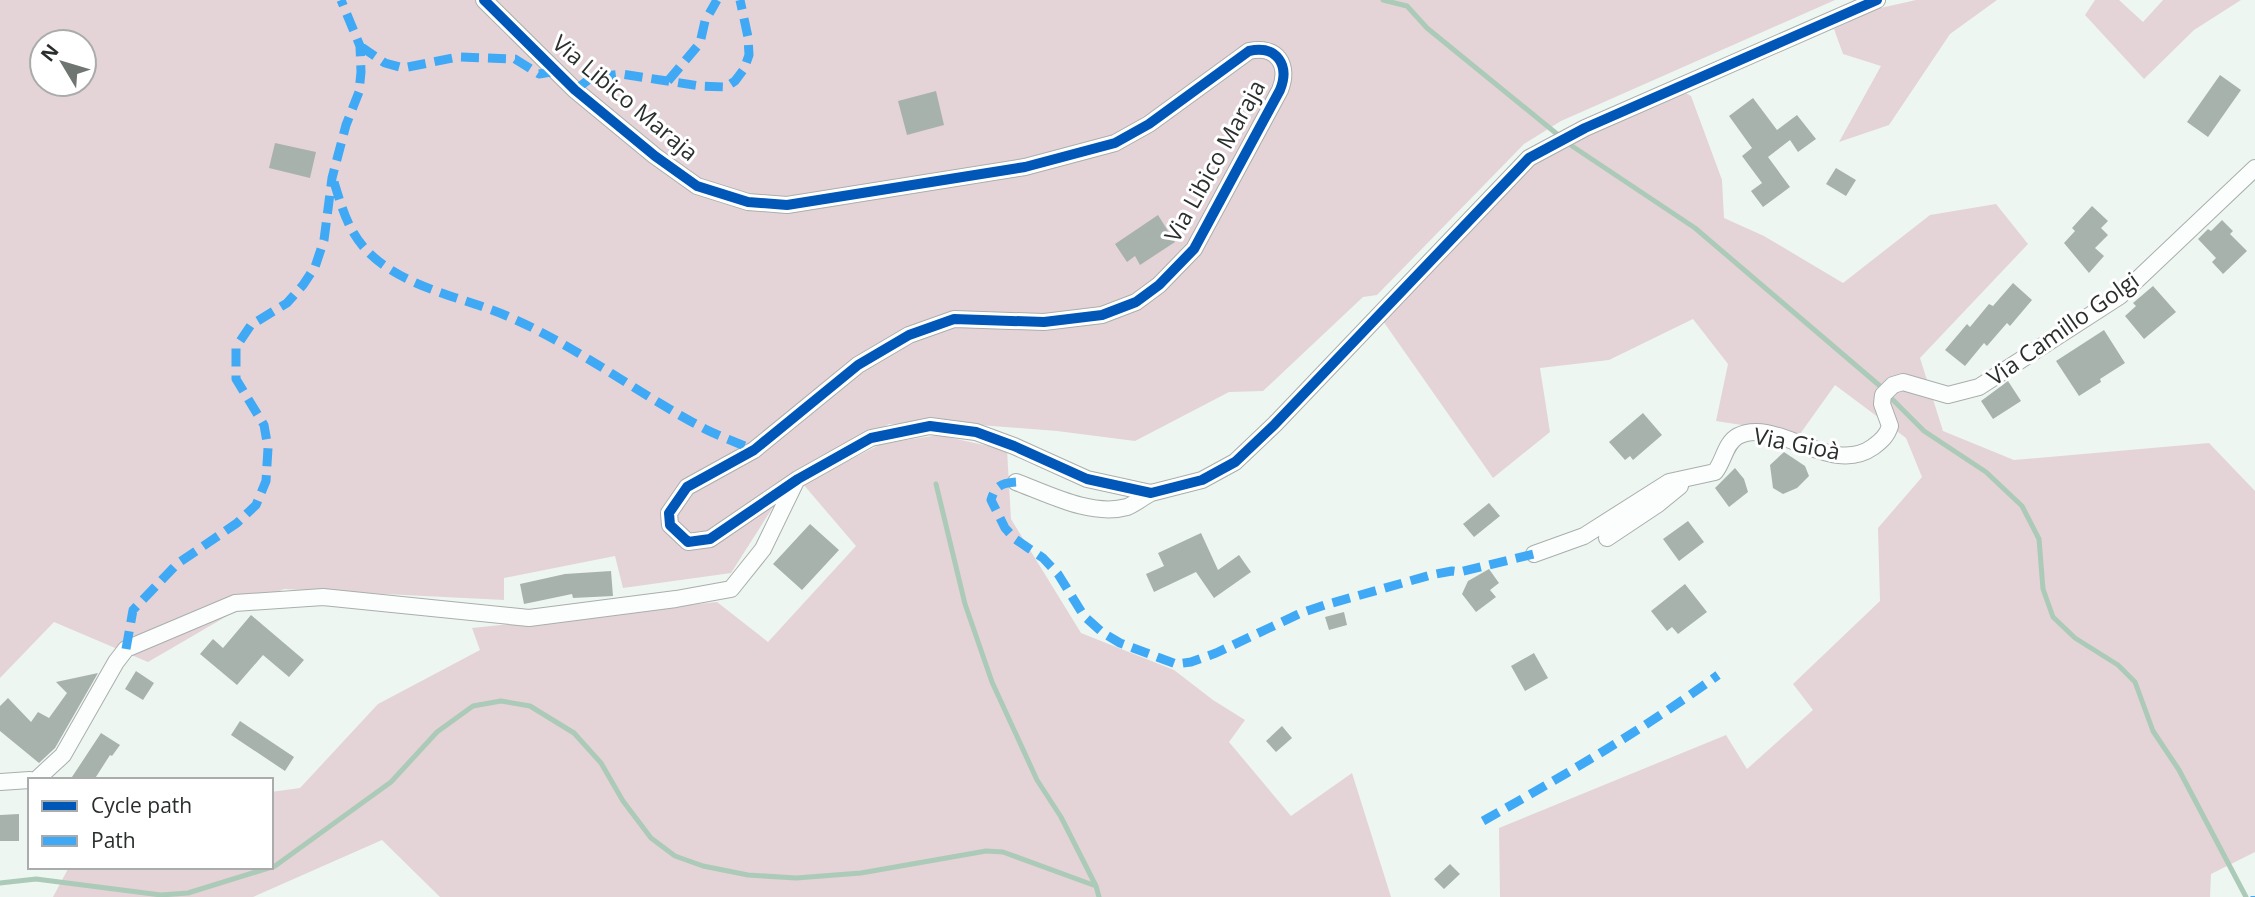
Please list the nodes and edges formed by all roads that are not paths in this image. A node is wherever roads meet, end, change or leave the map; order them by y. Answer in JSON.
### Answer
{"nodes":[{"id":1,"x":484,"y":0,"type":"edge"},
{"id":2,"x":1877,"y":0,"type":"edge"},
{"id":3,"x":2255,"y":167,"type":"edge"},
{"id":4,"x":1917,"y":385,"type":"joint"},
{"id":5,"x":1690,"y":477,"type":"junction"},
{"id":6,"x":797,"y":479,"type":"junction"},
{"id":7,"x":1016,"y":482,"type":"dead end"},
{"id":8,"x":1151,"y":493,"type":"junction"},
{"id":9,"x":1607,"y":538,"type":"dead end"},
{"id":10,"x":1534,"y":554,"type":"dead end"},
{"id":11,"x":38,"y":778,"type":"edge"},
{"id":12,"x":28,"y":780,"type":"edge"},
{"id":13,"x":0,"y":782,"type":"edge"}],
"edges":[{"from":1,"to":6,"type":"street","name":"Via Libico Maraja"},
{"from":2,"to":8,"type":"street"},
{"from":3,"to":4,"type":"street","name":"Via Camillo Golgi"},
{"from":4,"to":5,"type":"street","name":"Via Gioà"},
{"from":5,"to":9,"type":"street"},
{"from":5,"to":10,"type":"street","name":"Via Gioà"},
{"from":6,"to":8,"type":"street"},
{"from":6,"to":11,"type":"street"},
{"from":7,"to":8,"type":"street"},
{"from":12,"to":13,"type":"street"}]}
